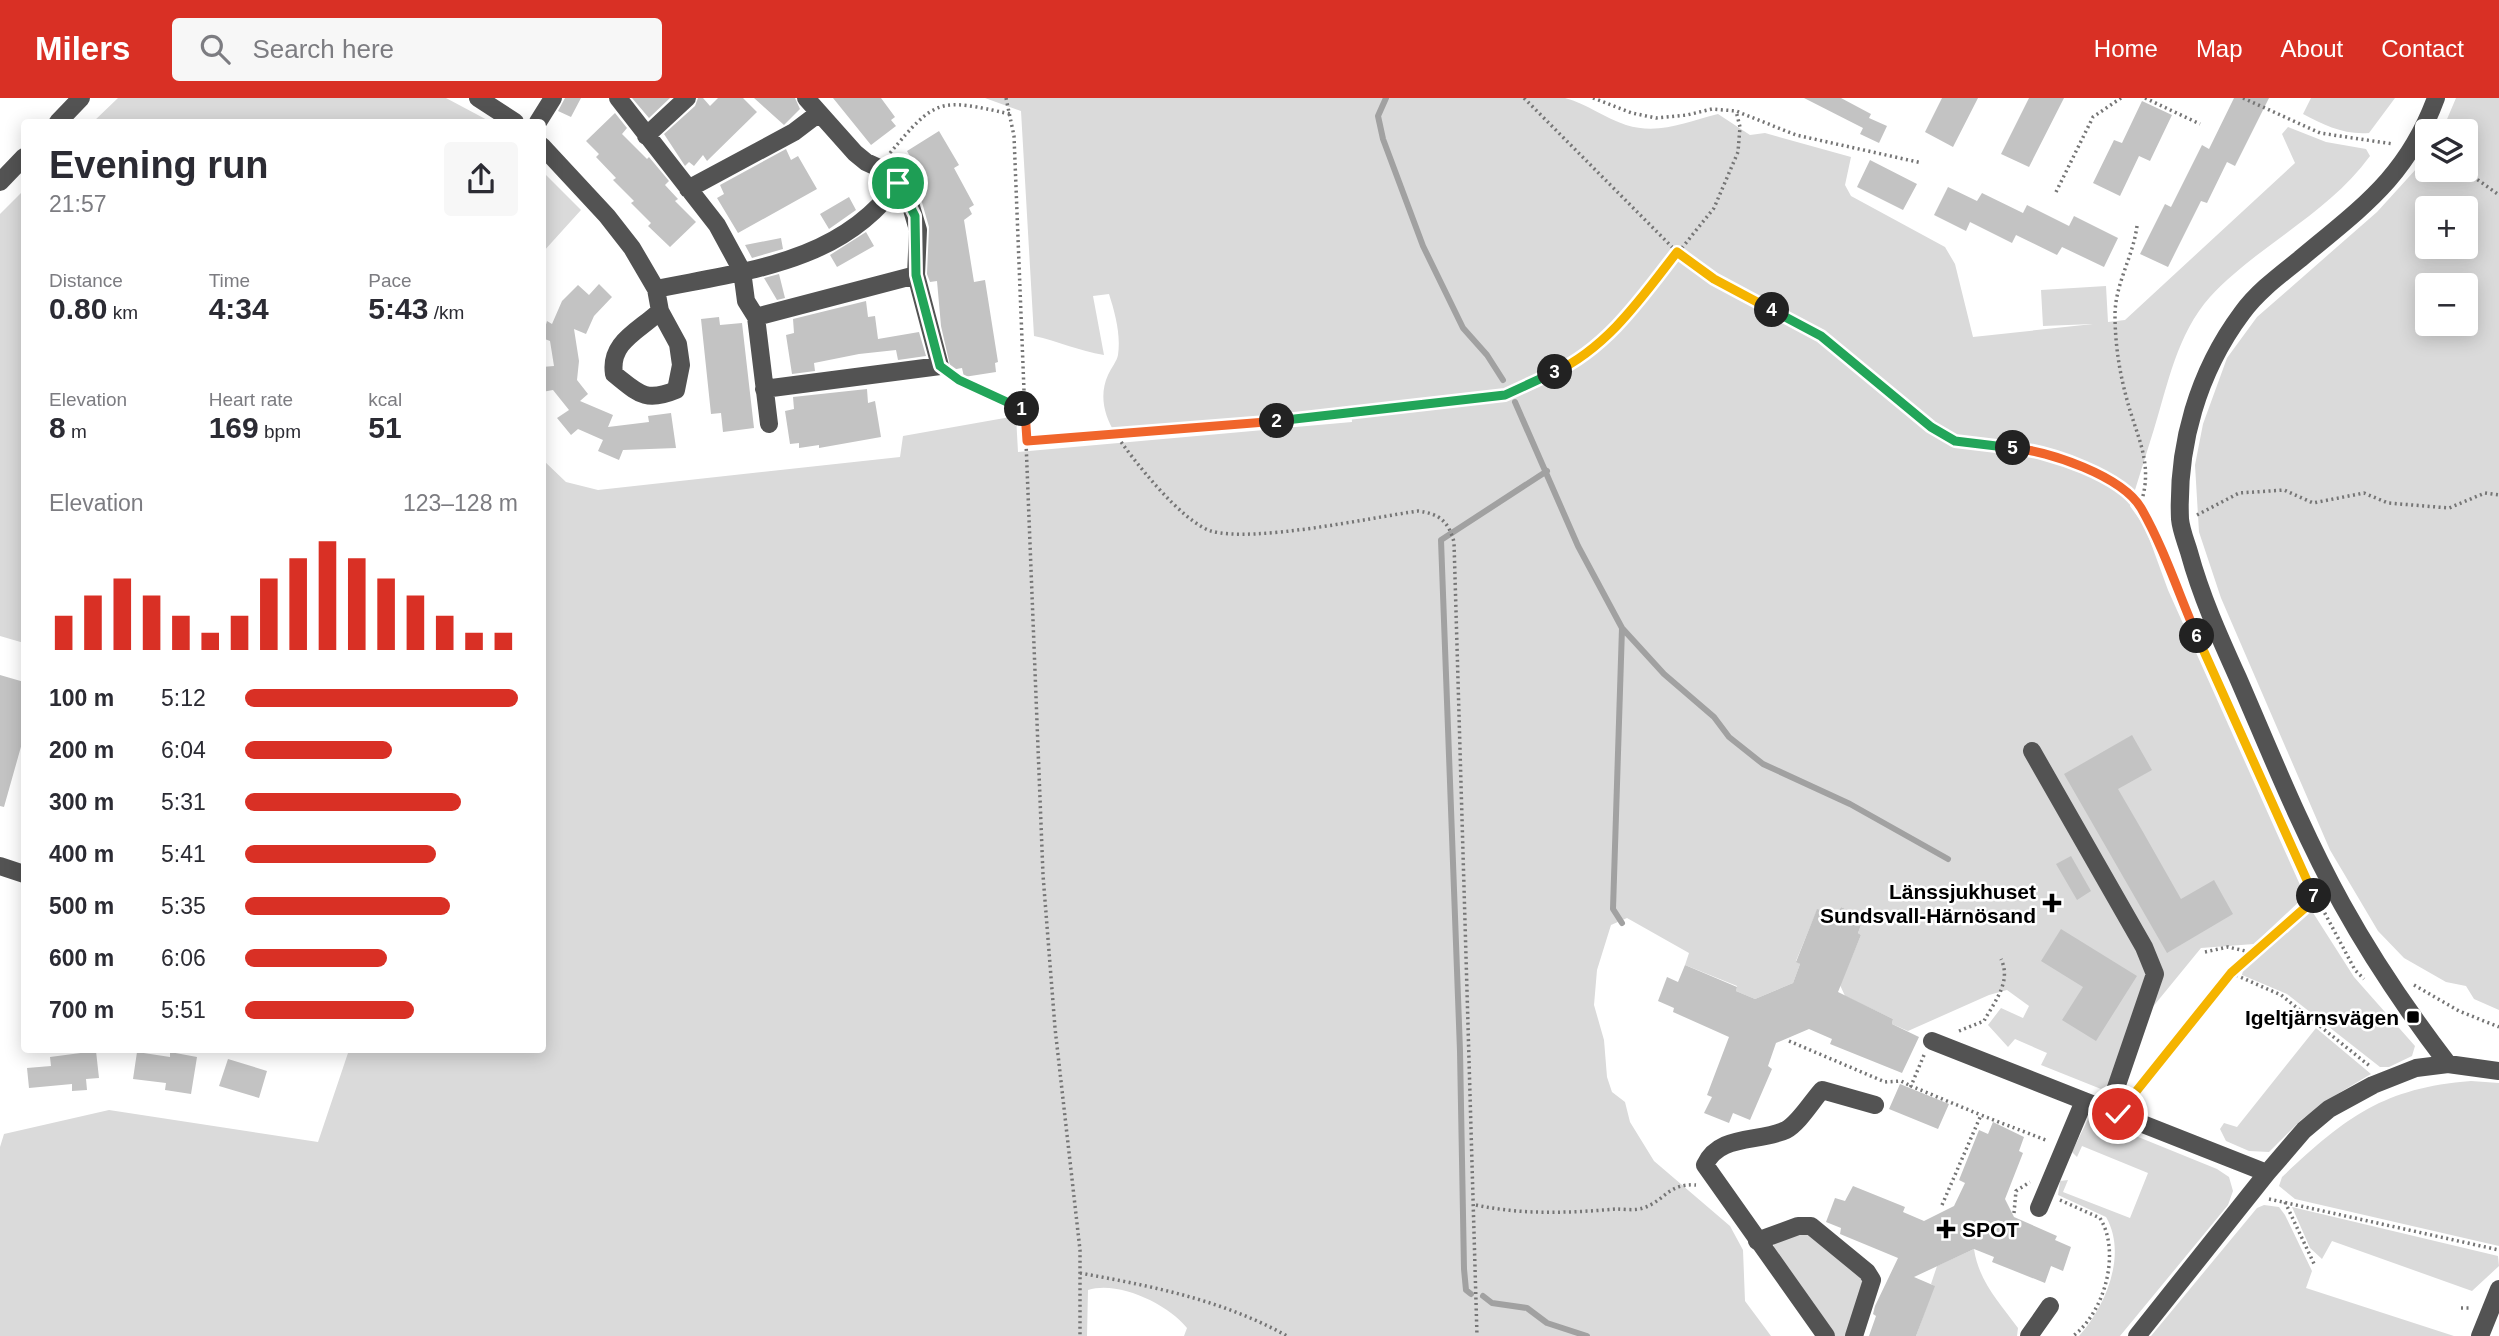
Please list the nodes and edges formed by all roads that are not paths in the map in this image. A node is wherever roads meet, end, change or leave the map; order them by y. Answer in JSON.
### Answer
{"nodes":[{"id":1,"x":81,"y":98,"type":"edge"},
{"id":2,"x":478,"y":98,"type":"edge"},
{"id":3,"x":553,"y":98,"type":"edge"},
{"id":4,"x":618,"y":98,"type":"edge"},
{"id":5,"x":687,"y":98,"type":"edge"},
{"id":6,"x":806,"y":98,"type":"edge"},
{"id":7,"x":2436,"y":98,"type":"edge"},
{"id":8,"x":819,"y":113,"type":"junction"},
{"id":9,"x":61,"y":119,"type":"edge"},
{"id":10,"x":510,"y":119,"type":"edge"},
{"id":11,"x":540,"y":119,"type":"edge"},
{"id":12,"x":646,"y":136,"type":"junction"},
{"id":13,"x":546,"y":150,"type":"edge"},
{"id":14,"x":21,"y":160,"type":"edge"},
{"id":15,"x":0,"y":182,"type":"edge"},
{"id":16,"x":898,"y":183,"type":"junction"},
{"id":17,"x":688,"y":188,"type":"junction"},
{"id":18,"x":742,"y":271,"type":"junction"},
{"id":19,"x":916,"y":275,"type":"junction"},
{"id":20,"x":656,"y":289,"type":"junction"},
{"id":21,"x":660,"y":311,"type":"junction"},
{"id":22,"x":756,"y":317,"type":"junction"},
{"id":23,"x":764,"y":389,"type":"junction"},
{"id":24,"x":769,"y":424,"type":"dead end"},
{"id":25,"x":2032,"y":751,"type":"dead end"},
{"id":26,"x":0,"y":866,"type":"edge"},
{"id":27,"x":21,"y":873,"type":"edge"},
{"id":28,"x":1930,"y":1044,"type":"road end"},
{"id":29,"x":2448,"y":1064,"type":"junction"},
{"id":30,"x":2499,"y":1071,"type":"edge"},
{"id":31,"x":2084,"y":1101,"type":"junction"},
{"id":32,"x":1875,"y":1105,"type":"dead end"},
{"id":33,"x":2113,"y":1113,"type":"junction"},
{"id":34,"x":2267,"y":1173,"type":"junction"},
{"id":35,"x":2042,"y":1201,"type":"road end"},
{"id":36,"x":1757,"y":1241,"type":"junction"},
{"id":37,"x":2499,"y":1289,"type":"edge"},
{"id":38,"x":2050,"y":1306,"type":"dead end"},
{"id":39,"x":1826,"y":1336,"type":"edge"},
{"id":40,"x":1854,"y":1336,"type":"edge"},
{"id":41,"x":2029,"y":1336,"type":"edge"},
{"id":42,"x":2137,"y":1336,"type":"edge"},
{"id":43,"x":2480,"y":1336,"type":"edge"}],
"edges":[{"from":1,"to":9,"type":"street"},
{"from":2,"to":10,"type":"street"},
{"from":3,"to":11,"type":"street"},
{"from":4,"to":12,"type":"street"},
{"from":5,"to":12,"type":"street"},
{"from":6,"to":8,"type":"street"},
{"from":7,"to":29,"type":"street"},
{"from":8,"to":16,"type":"street"},
{"from":8,"to":17,"type":"street"},
{"from":12,"to":17,"type":"street"},
{"from":13,"to":20,"type":"street"},
{"from":14,"to":15,"type":"street"},
{"from":16,"to":18,"type":"street"},
{"from":16,"to":19,"type":"street"},
{"from":17,"to":18,"type":"street"},
{"from":18,"to":20,"type":"street"},
{"from":18,"to":22,"type":"street"},
{"from":19,"to":22,"type":"street"},
{"from":19,"to":23,"type":"street"},
{"from":20,"to":21,"type":"street"},
{"from":21,"to":21,"type":"street"},
{"from":22,"to":23,"type":"street"},
{"from":23,"to":24,"type":"street"},
{"from":25,"to":33,"type":"street"},
{"from":26,"to":27,"type":"street"},
{"from":28,"to":31,"type":"street"},
{"from":29,"to":30,"type":"street"},
{"from":29,"to":34,"type":"street"},
{"from":31,"to":33,"type":"street"},
{"from":31,"to":35,"type":"street"},
{"from":32,"to":36,"type":"street"},
{"from":33,"to":34,"type":"street"},
{"from":34,"to":42,"type":"street"},
{"from":36,"to":39,"type":"street"},
{"from":36,"to":40,"type":"street"},
{"from":37,"to":43,"type":"street"},
{"from":38,"to":41,"type":"street"}]}
